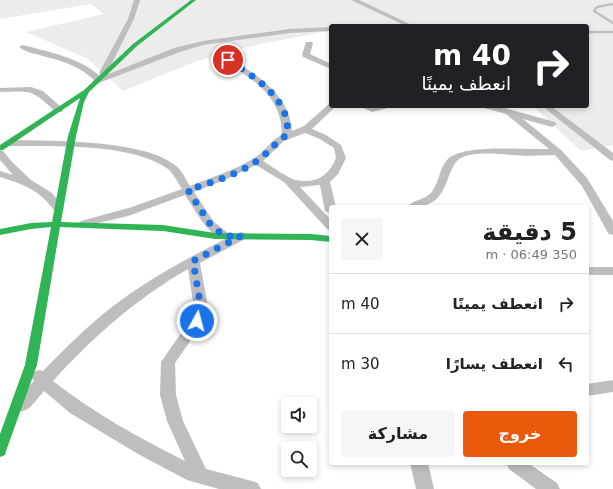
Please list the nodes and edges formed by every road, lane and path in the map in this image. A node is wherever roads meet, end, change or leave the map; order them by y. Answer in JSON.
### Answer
{"nodes":[{"id":1,"x":137,"y":0,"type":"edge"},
{"id":2,"x":194,"y":0,"type":"edge"},
{"id":3,"x":354,"y":0,"type":"edge"},
{"id":4,"x":407,"y":24,"type":"edge"},
{"id":5,"x":329,"y":29,"type":"edge"},
{"id":6,"x":309,"y":44,"type":"dead end"},
{"id":7,"x":22,"y":47,"type":"dead end"},
{"id":8,"x":219,"y":55,"type":"dead end"},
{"id":9,"x":329,"y":66,"type":"edge"},
{"id":10,"x":99,"y":78,"type":"junction"},
{"id":11,"x":0,"y":90,"type":"edge"},
{"id":12,"x":86,"y":91,"type":"junction"},
{"id":13,"x":329,"y":108,"type":"edge"},
{"id":14,"x":493,"y":108,"type":"edge"},
{"id":15,"x":549,"y":108,"type":"edge"},
{"id":16,"x":59,"y":110,"type":"junction"},
{"id":17,"x":510,"y":113,"type":"junction"},
{"id":18,"x":552,"y":124,"type":"dead end"},
{"id":19,"x":306,"y":129,"type":"junction"},
{"id":20,"x":287,"y":135,"type":"junction"},
{"id":21,"x":70,"y":145,"type":"junction"},
{"id":22,"x":4,"y":146,"type":"edge"},
{"id":23,"x":557,"y":152,"type":"junction"},
{"id":24,"x":0,"y":153,"type":"edge"},
{"id":25,"x":613,"y":158,"type":"edge"},
{"id":26,"x":256,"y":161,"type":"junction"},
{"id":27,"x":0,"y":174,"type":"edge"},
{"id":28,"x":324,"y":180,"type":"junction"},
{"id":29,"x":28,"y":182,"type":"junction"},
{"id":30,"x":290,"y":183,"type":"junction"},
{"id":31,"x":188,"y":190,"type":"junction"},
{"id":32,"x":330,"y":205,"type":"edge"},
{"id":33,"x":417,"y":205,"type":"edge"},
{"id":34,"x":58,"y":208,"type":"junction"},
{"id":35,"x":56,"y":224,"type":"junction"},
{"id":36,"x":79,"y":224,"type":"junction"},
{"id":37,"x":329,"y":226,"type":"edge"},
{"id":38,"x":613,"y":231,"type":"edge"},
{"id":39,"x":0,"y":232,"type":"edge"},
{"id":40,"x":224,"y":236,"type":"junction"},
{"id":41,"x":241,"y":236,"type":"junction"},
{"id":42,"x":329,"y":239,"type":"edge"},
{"id":43,"x":193,"y":261,"type":"junction"},
{"id":44,"x":589,"y":271,"type":"edge"},
{"id":45,"x":613,"y":272,"type":"edge"},
{"id":46,"x":31,"y":365,"type":"junction"},
{"id":47,"x":44,"y":382,"type":"junction"},
{"id":48,"x":613,"y":386,"type":"edge"},
{"id":49,"x":589,"y":390,"type":"edge"},
{"id":50,"x":13,"y":416,"type":"junction"},
{"id":51,"x":0,"y":451,"type":"edge"},
{"id":52,"x":419,"y":465,"type":"edge"},
{"id":53,"x":518,"y":465,"type":"edge"},
{"id":54,"x":200,"y":475,"type":"junction"},
{"id":55,"x":252,"y":489,"type":"edge"},
{"id":56,"x":425,"y":489,"type":"edge"},
{"id":57,"x":551,"y":489,"type":"edge"}],
"edges":[{"from":1,"to":10,"type":"street"},
{"from":2,"to":10,"type":"street"},
{"from":3,"to":4,"type":"street"},
{"from":5,"to":10,"type":"street"},
{"from":6,"to":9,"type":"street"},
{"from":7,"to":10,"type":"street"},
{"from":8,"to":20,"type":"street"},
{"from":10,"to":12,"type":"street"},
{"from":11,"to":16,"type":"street"},
{"from":12,"to":16,"type":"street"},
{"from":12,"to":21,"type":"street"},
{"from":13,"to":19,"type":"street"},
{"from":14,"to":17,"type":"street"},
{"from":15,"to":25,"type":"street"},
{"from":16,"to":22,"type":"street"},
{"from":17,"to":18,"type":"street"},
{"from":17,"to":23,"type":"street"},
{"from":19,"to":20,"type":"street"},
{"from":19,"to":28,"type":"street"},
{"from":20,"to":26,"type":"street"},
{"from":21,"to":22,"type":"street"},
{"from":21,"to":31,"type":"street"},
{"from":21,"to":34,"type":"street"},
{"from":23,"to":33,"type":"street"},
{"from":23,"to":38,"type":"street"},
{"from":24,"to":29,"type":"street"},
{"from":26,"to":30,"type":"street"},
{"from":26,"to":31,"type":"street"},
{"from":27,"to":29,"type":"street"},
{"from":28,"to":30,"type":"street"},
{"from":28,"to":32,"type":"street"},
{"from":29,"to":34,"type":"street"},
{"from":30,"to":37,"type":"street"},
{"from":31,"to":36,"type":"street"},
{"from":31,"to":40,"type":"street"},
{"from":34,"to":35,"type":"street"},
{"from":35,"to":36,"type":"street"},
{"from":35,"to":39,"type":"street"},
{"from":35,"to":46,"type":"street"},
{"from":36,"to":40,"type":"street"},
{"from":40,"to":41,"type":"street"},
{"from":41,"to":42,"type":"street"},
{"from":41,"to":43,"type":"street"},
{"from":43,"to":47,"type":"street"},
{"from":43,"to":54,"type":"street"},
{"from":44,"to":45,"type":"street"},
{"from":46,"to":47,"type":"street"},
{"from":46,"to":50,"type":"street"},
{"from":47,"to":50,"type":"street"},
{"from":47,"to":54,"type":"street"},
{"from":48,"to":49,"type":"street"},
{"from":50,"to":51,"type":"street"},
{"from":52,"to":56,"type":"street"},
{"from":53,"to":57,"type":"street"},
{"from":54,"to":55,"type":"street"}]}
